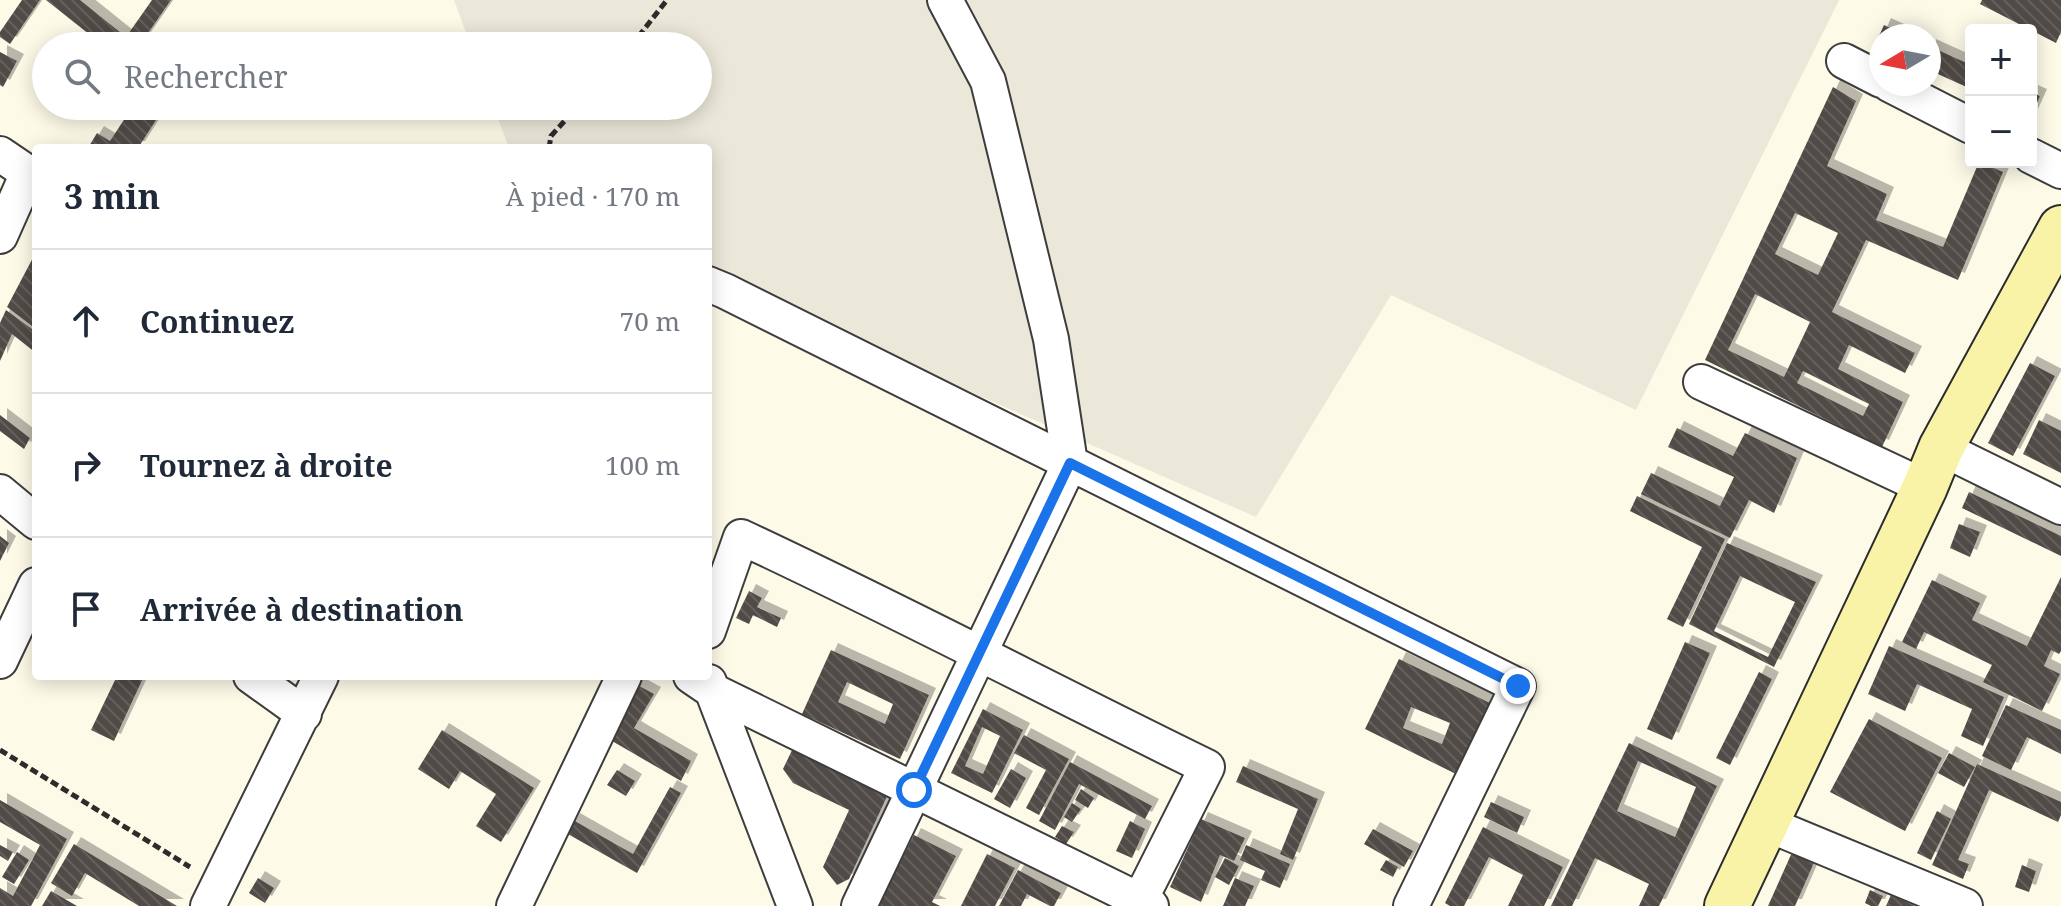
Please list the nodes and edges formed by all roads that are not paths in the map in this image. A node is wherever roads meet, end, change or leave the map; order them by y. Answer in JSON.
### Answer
{"nodes":[{"id":1,"x":945,"y":0,"type":"edge"},
{"id":2,"x":1844,"y":61,"type":"dead end"},
{"id":3,"x":1869,"y":74,"type":"edge"},
{"id":4,"x":1912,"y":96,"type":"edge"},
{"id":5,"x":1965,"y":123,"type":"edge"},
{"id":6,"x":0,"y":154,"type":"edge"},
{"id":7,"x":2037,"y":159,"type":"edge"},
{"id":8,"x":2061,"y":171,"type":"edge"},
{"id":9,"x":2061,"y":228,"type":"edge"},
{"id":10,"x":0,"y":236,"type":"edge"},
{"id":11,"x":712,"y":286,"type":"edge"},
{"id":12,"x":1701,"y":382,"type":"dead end"},
{"id":13,"x":1070,"y":463,"type":"junction"},
{"id":14,"x":1933,"y":468,"type":"junction"},
{"id":15,"x":0,"y":492,"type":"edge"},
{"id":16,"x":2061,"y":507,"type":"edge"},
{"id":17,"x":32,"y":519,"type":"edge"},
{"id":18,"x":32,"y":593,"type":"edge"},
{"id":19,"x":712,"y":620,"type":"edge"},
{"id":20,"x":979,"y":655,"type":"junction"},
{"id":21,"x":0,"y":661,"type":"edge"},
{"id":22,"x":257,"y":680,"type":"edge"},
{"id":23,"x":319,"y":680,"type":"edge"},
{"id":24,"x":622,"y":680,"type":"edge"},
{"id":25,"x":704,"y":681,"type":"edge"},
{"id":26,"x":304,"y":714,"type":"junction"},
{"id":27,"x":914,"y":790,"type":"junction"},
{"id":28,"x":1767,"y":824,"type":"junction"},
{"id":29,"x":214,"y":896,"type":"edge"},
{"id":30,"x":1143,"y":904,"type":"edge"},
{"id":31,"x":514,"y":906,"type":"edge"},
{"id":32,"x":795,"y":906,"type":"edge"},
{"id":33,"x":859,"y":906,"type":"edge"},
{"id":34,"x":1411,"y":906,"type":"edge"},
{"id":35,"x":1727,"y":906,"type":"edge"},
{"id":36,"x":1965,"y":906,"type":"edge"}],
"edges":[{"from":1,"to":13,"type":"street"},
{"from":2,"to":3,"type":"street"},
{"from":4,"to":5,"type":"street"},
{"from":6,"to":10,"type":"street"},
{"from":7,"to":8,"type":"street"},
{"from":9,"to":14,"type":"street"},
{"from":11,"to":13,"type":"street"},
{"from":12,"to":14,"type":"street"},
{"from":13,"to":20,"type":"street"},
{"from":13,"to":34,"type":"street"},
{"from":14,"to":16,"type":"street"},
{"from":14,"to":28,"type":"street"},
{"from":15,"to":17,"type":"street"},
{"from":18,"to":21,"type":"street"},
{"from":19,"to":20,"type":"street"},
{"from":20,"to":27,"type":"street"},
{"from":20,"to":30,"type":"street"},
{"from":22,"to":26,"type":"street"},
{"from":23,"to":26,"type":"street"},
{"from":24,"to":31,"type":"street"},
{"from":25,"to":27,"type":"street"},
{"from":25,"to":32,"type":"street"},
{"from":26,"to":29,"type":"street"},
{"from":27,"to":30,"type":"street"},
{"from":27,"to":33,"type":"street"},
{"from":28,"to":35,"type":"street"},
{"from":28,"to":36,"type":"street"}]}
